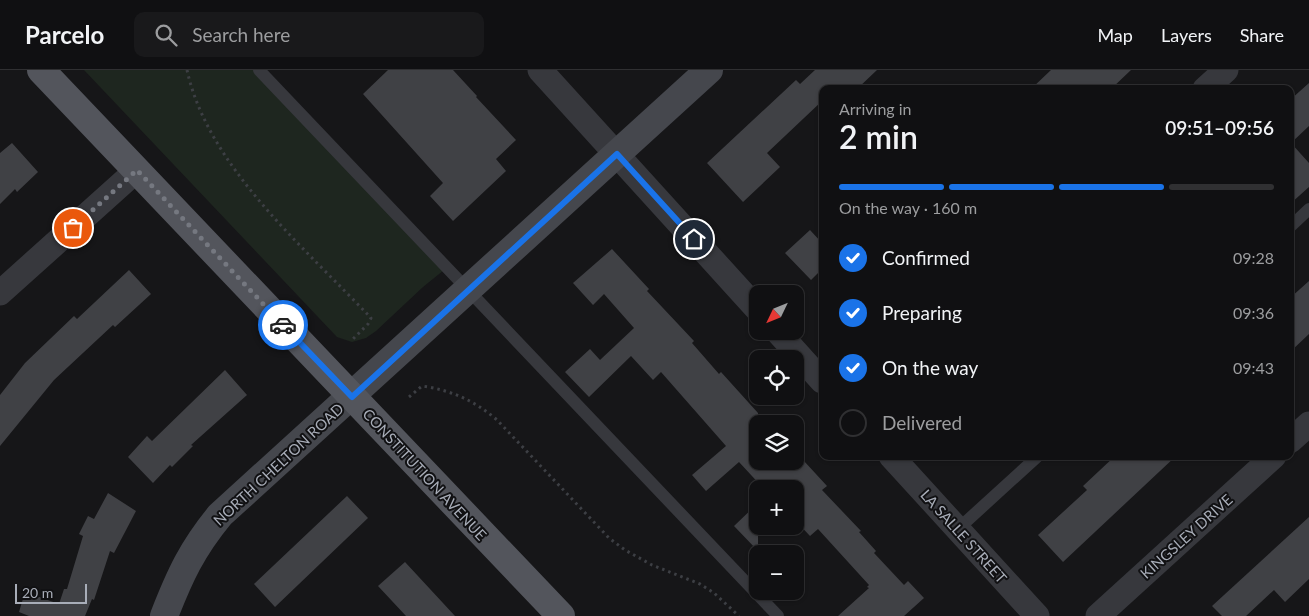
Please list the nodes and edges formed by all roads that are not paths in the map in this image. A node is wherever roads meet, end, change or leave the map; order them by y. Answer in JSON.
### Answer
{"nodes":[{"id":1,"x":41,"y":70,"type":"edge"},
{"id":2,"x":259,"y":70,"type":"edge"},
{"id":3,"x":540,"y":70,"type":"edge"},
{"id":4,"x":709,"y":70,"type":"edge"},
{"id":5,"x":1226,"y":70,"type":"edge"},
{"id":6,"x":1210,"y":85,"type":"edge"},
{"id":7,"x":617,"y":154,"type":"junction"},
{"id":8,"x":137,"y":170,"type":"junction"},
{"id":9,"x":1309,"y":209,"type":"edge"},
{"id":10,"x":1294,"y":222,"type":"edge"},
{"id":11,"x":468,"y":290,"type":"junction"},
{"id":12,"x":0,"y":293,"type":"edge"},
{"id":13,"x":749,"y":300,"type":"edge"},
{"id":14,"x":785,"y":340,"type":"edge"},
{"id":15,"x":819,"y":378,"type":"edge"},
{"id":16,"x":352,"y":397,"type":"junction"},
{"id":17,"x":1309,"y":424,"type":"edge"},
{"id":18,"x":1294,"y":437,"type":"edge"},
{"id":19,"x":895,"y":460,"type":"edge"},
{"id":20,"x":1034,"y":460,"type":"edge"},
{"id":21,"x":1270,"y":460,"type":"edge"},
{"id":22,"x":958,"y":529,"type":"junction"},
{"id":23,"x":164,"y":616,"type":"edge"},
{"id":24,"x":560,"y":616,"type":"edge"},
{"id":25,"x":778,"y":616,"type":"edge"},
{"id":26,"x":1037,"y":616,"type":"edge"},
{"id":27,"x":1098,"y":616,"type":"edge"}],
"edges":[{"from":1,"to":8,"type":"main road","name":"CONSTITUTION AVENUE"},
{"from":2,"to":11,"type":"lane"},
{"from":3,"to":7,"type":"street"},
{"from":4,"to":7,"type":"main road","name":"NORTH CHELTON ROAD"},
{"from":5,"to":6,"type":"street"},
{"from":7,"to":11,"type":"main road","name":"NORTH CHELTON ROAD"},
{"from":7,"to":13,"type":"street"},
{"from":8,"to":12,"type":"street"},
{"from":8,"to":16,"type":"main road","name":"CONSTITUTION AVENUE"},
{"from":9,"to":10,"type":"lane"},
{"from":11,"to":16,"type":"main road","name":"NORTH CHELTON ROAD"},
{"from":11,"to":25,"type":"lane"},
{"from":14,"to":15,"type":"street"},
{"from":16,"to":23,"type":"main road","name":"NORTH CHELTON ROAD"},
{"from":16,"to":24,"type":"main road","name":"CONSTITUTION AVENUE"},
{"from":17,"to":18,"type":"street"},
{"from":19,"to":22,"type":"street","name":"LA SALLE STREET"},
{"from":20,"to":22,"type":"lane"},
{"from":21,"to":27,"type":"street","name":"KINGSLEY DRIVE"},
{"from":22,"to":26,"type":"street","name":"LA SALLE STREET"}]}
